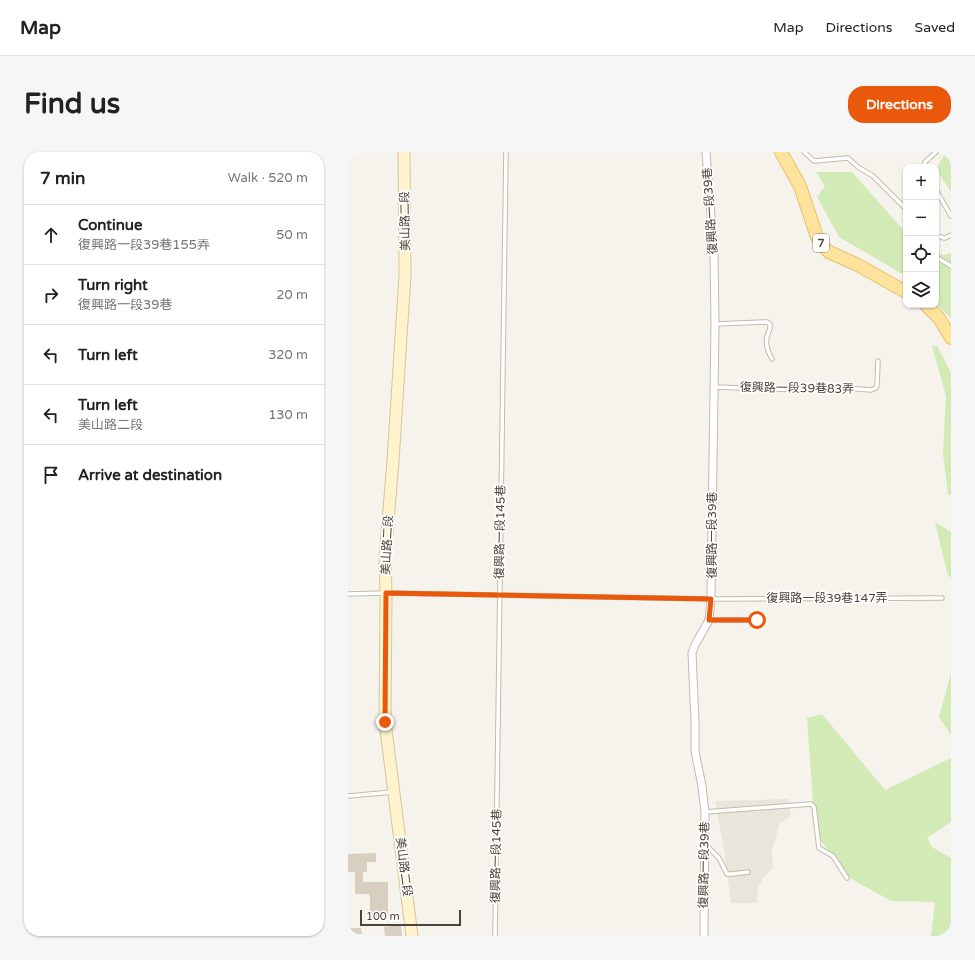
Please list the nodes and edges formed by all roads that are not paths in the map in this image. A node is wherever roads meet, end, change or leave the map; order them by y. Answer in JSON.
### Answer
{"nodes":[{"id":1,"x":404,"y":152,"type":"edge"},
{"id":2,"x":506,"y":152,"type":"edge"},
{"id":3,"x":706,"y":152,"type":"edge"},
{"id":4,"x":781,"y":152,"type":"edge"},
{"id":5,"x":804,"y":152,"type":"edge"},
{"id":6,"x":936,"y":152,"type":"edge"},
{"id":7,"x":925,"y":164,"type":"edge"},
{"id":8,"x":939,"y":195,"type":"edge"},
{"id":9,"x":903,"y":206,"type":"edge"},
{"id":10,"x":951,"y":216,"type":"edge"},
{"id":11,"x":951,"y":235,"type":"edge"},
{"id":12,"x":939,"y":237,"type":"edge"},
{"id":13,"x":939,"y":259,"type":"edge"},
{"id":14,"x":951,"y":266,"type":"edge"},
{"id":15,"x":903,"y":290,"type":"edge"},
{"id":16,"x":929,"y":308,"type":"edge"},
{"id":17,"x":714,"y":324,"type":"junction"},
{"id":18,"x":951,"y":338,"type":"edge"},
{"id":19,"x":772,"y":359,"type":"dead end"},
{"id":20,"x":878,"y":361,"type":"dead end"},
{"id":21,"x":713,"y":387,"type":"junction"},
{"id":22,"x":386,"y":593,"type":"junction"},
{"id":23,"x":348,"y":594,"type":"edge"},
{"id":24,"x":499,"y":595,"type":"junction"},
{"id":25,"x":942,"y":598,"type":"dead end"},
{"id":26,"x":711,"y":599,"type":"junction"},
{"id":27,"x":709,"y":620,"type":"junction"},
{"id":28,"x":757,"y":620,"type":"dead end"},
{"id":29,"x":394,"y":792,"type":"junction"},
{"id":30,"x":348,"y":796,"type":"edge"},
{"id":31,"x":705,"y":812,"type":"junction"},
{"id":32,"x":704,"y":844,"type":"junction"},
{"id":33,"x":748,"y":872,"type":"dead end"},
{"id":34,"x":847,"y":878,"type":"dead end"},
{"id":35,"x":412,"y":936,"type":"edge"},
{"id":36,"x":495,"y":936,"type":"edge"},
{"id":37,"x":704,"y":936,"type":"edge"}],
"edges":[{"from":1,"to":22,"type":"street","name":"美山路二段"},
{"from":2,"to":24,"type":"lane","name":"復興路一段145巷"},
{"from":3,"to":17,"type":"street","name":"復興路一段39巷"},
{"from":4,"to":15,"type":"main road","number":"7"},
{"from":5,"to":9,"type":"lane"},
{"from":6,"to":7,"type":"lane"},
{"from":8,"to":10,"type":"lane"},
{"from":11,"to":12,"type":"lane"},
{"from":13,"to":14,"type":"lane"},
{"from":16,"to":18,"type":"main road"},
{"from":17,"to":19,"type":"lane"},
{"from":17,"to":21,"type":"street","name":"復興路一段39巷"},
{"from":20,"to":21,"type":"lane","name":"復興路一段39巷83弄"},
{"from":21,"to":26,"type":"street","name":"復興路一段39巷"},
{"from":22,"to":23,"type":"lane","name":"復興路一段39巷147弄"},
{"from":22,"to":24,"type":"lane","name":"復興路一段39巷147弄"},
{"from":22,"to":29,"type":"street","name":"美山路二段"},
{"from":24,"to":26,"type":"lane","name":"復興路一段39巷147弄"},
{"from":24,"to":36,"type":"lane","name":"復興路一段145巷"},
{"from":25,"to":26,"type":"lane","name":"復興路一段39巷147弄"},
{"from":26,"to":27,"type":"street","name":"復興路一段39巷"},
{"from":27,"to":28,"type":"lane"},
{"from":27,"to":31,"type":"street","name":"復興路一段39巷"},
{"from":29,"to":30,"type":"lane"},
{"from":29,"to":35,"type":"street","name":"美山路二段"},
{"from":31,"to":32,"type":"street","name":"復興路一段39巷"},
{"from":31,"to":34,"type":"lane"},
{"from":32,"to":33,"type":"lane"},
{"from":32,"to":37,"type":"street","name":"復興路一段39巷"}]}
